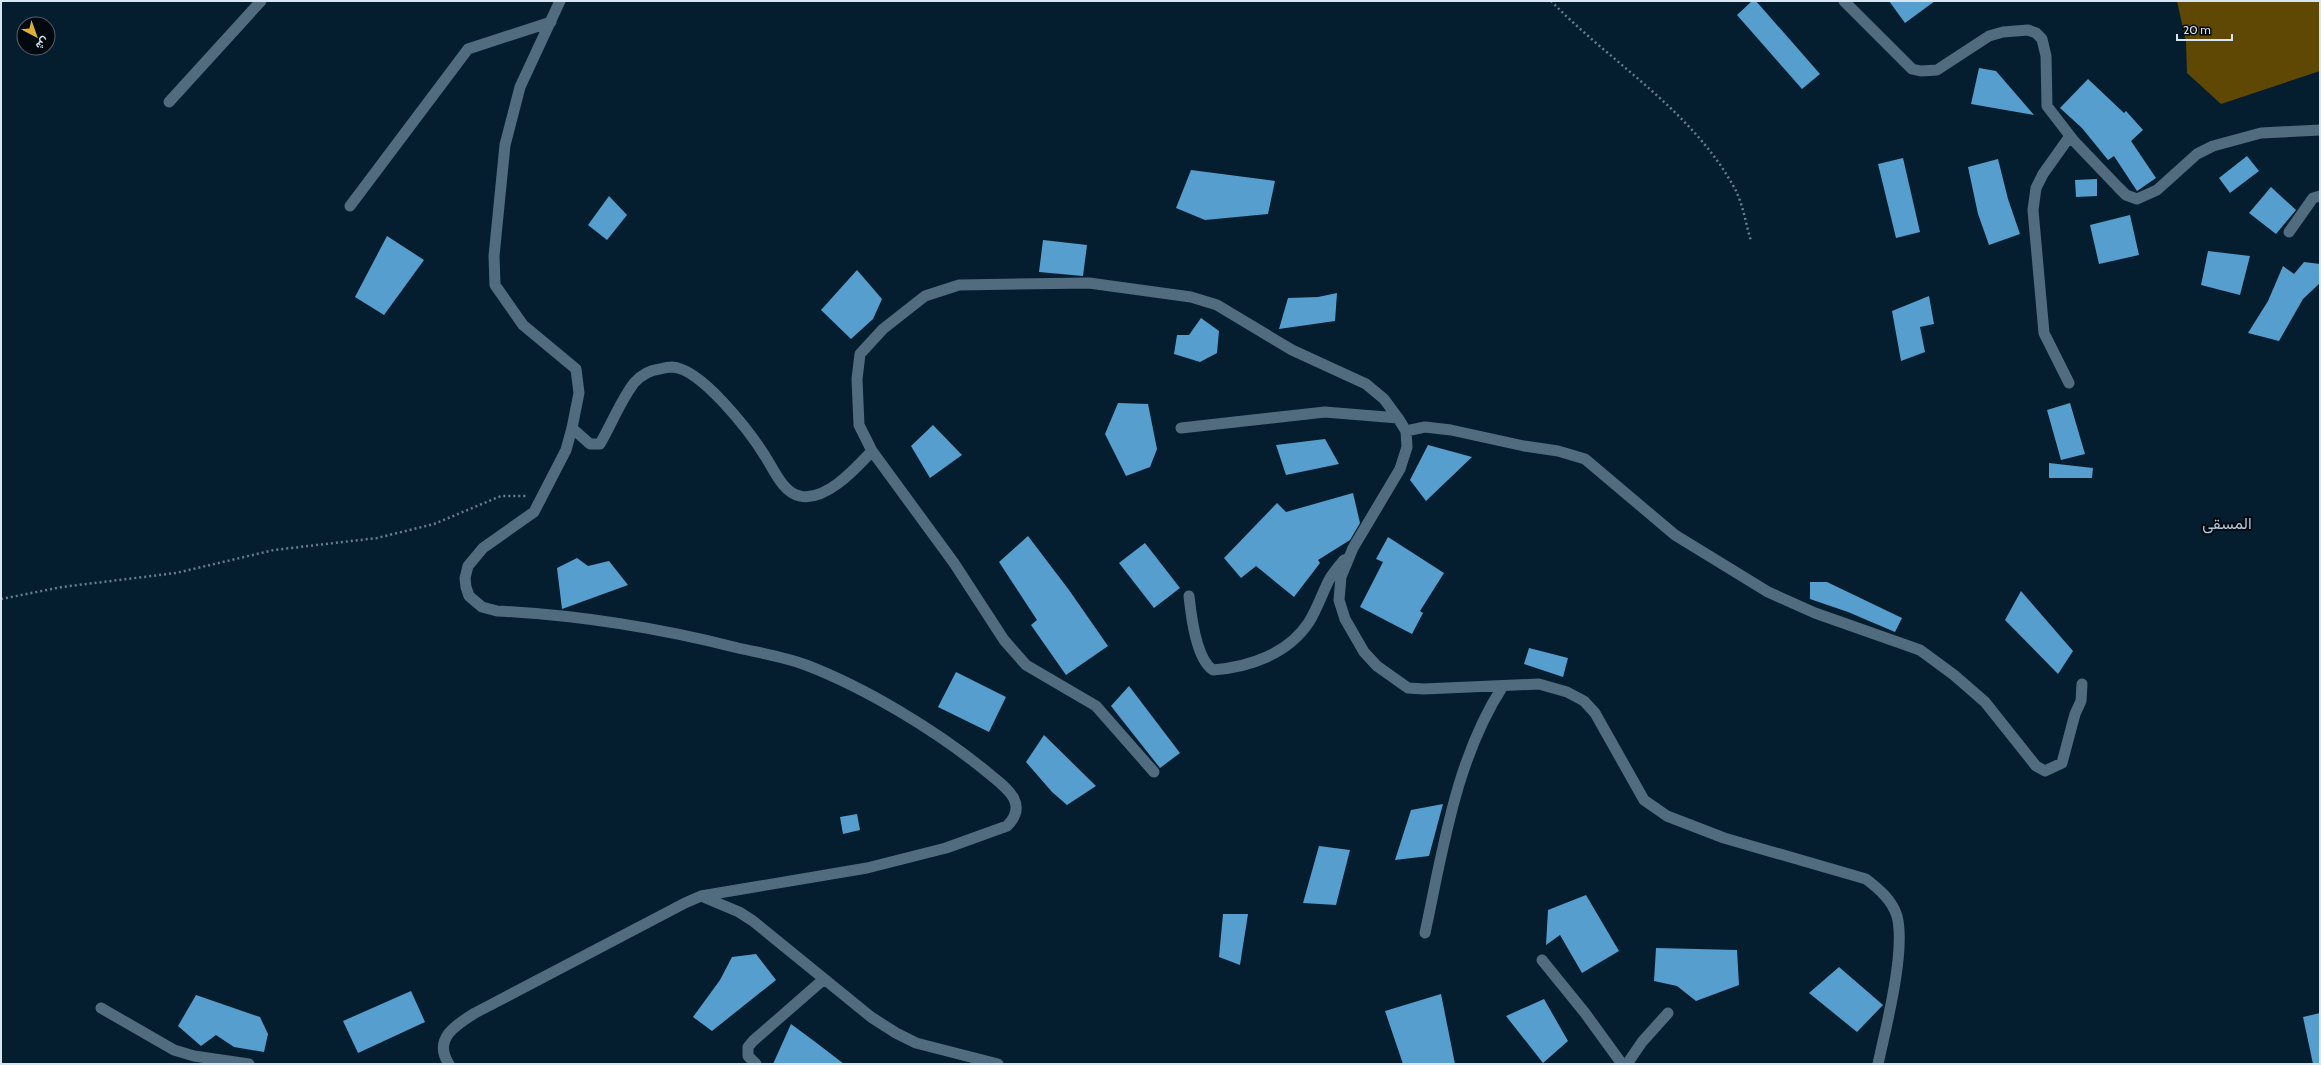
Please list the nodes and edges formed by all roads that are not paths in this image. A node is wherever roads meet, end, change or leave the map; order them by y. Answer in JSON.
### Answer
{"nodes":[{"id":1,"x":261,"y":1,"type":"edge"},
{"id":2,"x":560,"y":1,"type":"edge"},
{"id":3,"x":1844,"y":1,"type":"edge"},
{"id":4,"x":551,"y":22,"type":"junction"},
{"id":5,"x":169,"y":102,"type":"dead end"},
{"id":6,"x":2320,"y":130,"type":"edge"},
{"id":7,"x":2070,"y":136,"type":"junction"},
{"id":8,"x":2320,"y":196,"type":"edge"},
{"id":9,"x":350,"y":206,"type":"dead end"},
{"id":10,"x":2289,"y":232,"type":"dead end"},
{"id":11,"x":2069,"y":383,"type":"dead end"},
{"id":12,"x":1398,"y":418,"type":"junction"},
{"id":13,"x":572,"y":428,"type":"junction"},
{"id":14,"x":1181,"y":428,"type":"dead end"},
{"id":15,"x":1406,"y":432,"type":"junction"},
{"id":16,"x":872,"y":451,"type":"junction"},
{"id":17,"x":1353,"y":548,"type":"junction"},
{"id":18,"x":1189,"y":596,"type":"dead end"},
{"id":19,"x":2082,"y":684,"type":"dead end"},
{"id":20,"x":1503,"y":686,"type":"junction"},
{"id":21,"x":1154,"y":772,"type":"dead end"},
{"id":22,"x":701,"y":896,"type":"junction"},
{"id":23,"x":1425,"y":933,"type":"dead end"},
{"id":24,"x":1542,"y":960,"type":"dead end"},
{"id":25,"x":824,"y":978,"type":"junction"},
{"id":26,"x":101,"y":1008,"type":"dead end"},
{"id":27,"x":1668,"y":1012,"type":"dead end"},
{"id":28,"x":249,"y":1064,"type":"edge"},
{"id":29,"x":449,"y":1064,"type":"edge"},
{"id":30,"x":756,"y":1064,"type":"edge"},
{"id":31,"x":998,"y":1064,"type":"edge"},
{"id":32,"x":1622,"y":1064,"type":"edge"},
{"id":33,"x":1627,"y":1064,"type":"edge"},
{"id":34,"x":1878,"y":1064,"type":"edge"}],
"edges":[{"from":1,"to":5,"type":"street"},
{"from":2,"to":4,"type":"street"},
{"from":3,"to":7,"type":"street"},
{"from":4,"to":9,"type":"street"},
{"from":4,"to":13,"type":"street"},
{"from":6,"to":7,"type":"street"},
{"from":7,"to":11,"type":"street"},
{"from":8,"to":10,"type":"street"},
{"from":12,"to":14,"type":"street"},
{"from":12,"to":15,"type":"street"},
{"from":12,"to":16,"type":"street"},
{"from":13,"to":16,"type":"street"},
{"from":13,"to":22,"type":"street"},
{"from":15,"to":17,"type":"street"},
{"from":15,"to":19,"type":"street"},
{"from":16,"to":21,"type":"street"},
{"from":17,"to":18,"type":"street"},
{"from":17,"to":20,"type":"street"},
{"from":20,"to":23,"type":"street"},
{"from":20,"to":34,"type":"street"},
{"from":22,"to":25,"type":"street"},
{"from":22,"to":29,"type":"street"},
{"from":24,"to":32,"type":"street"},
{"from":25,"to":30,"type":"street"},
{"from":25,"to":31,"type":"street"},
{"from":26,"to":28,"type":"street"},
{"from":27,"to":33,"type":"street"}]}
